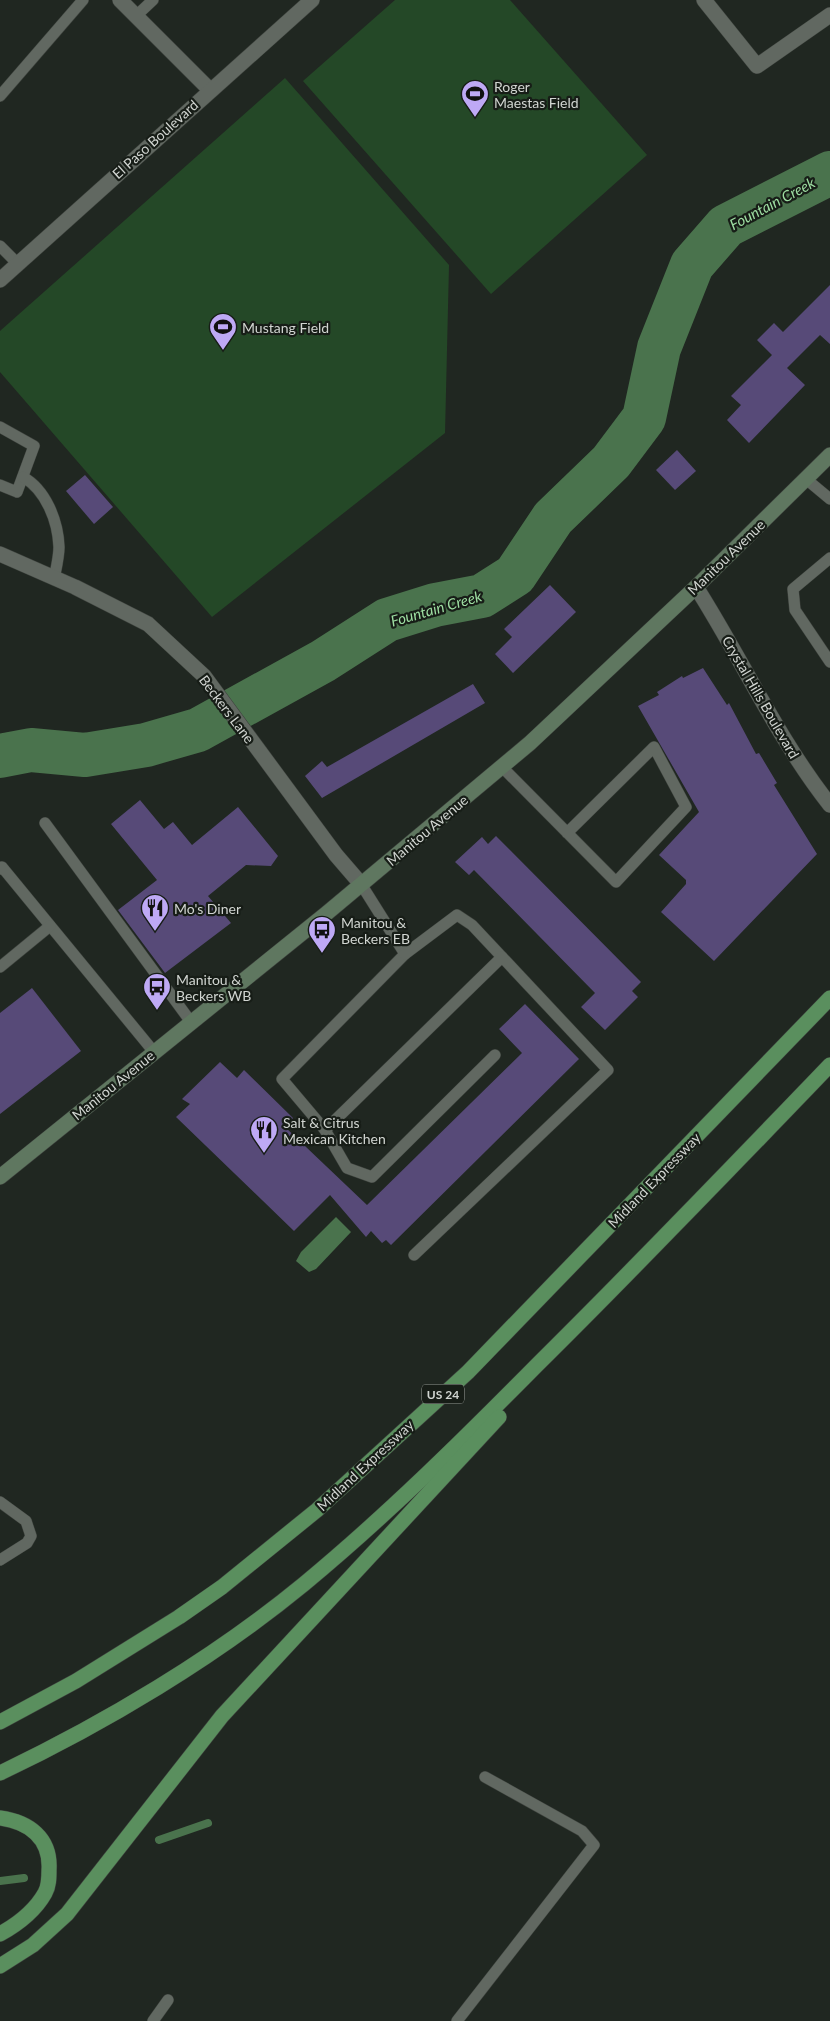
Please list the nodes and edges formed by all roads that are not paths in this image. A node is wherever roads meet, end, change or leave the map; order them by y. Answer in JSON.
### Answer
{"nodes":[{"id":1,"x":83,"y":0,"type":"edge"},
{"id":2,"x":120,"y":0,"type":"edge"},
{"id":3,"x":153,"y":0,"type":"edge"},
{"id":4,"x":704,"y":0,"type":"edge"},
{"id":5,"x":307,"y":2,"type":"edge"},
{"id":6,"x":830,"y":15,"type":"edge"},
{"id":7,"x":136,"y":16,"type":"junction"},
{"id":8,"x":210,"y":90,"type":"junction"},
{"id":9,"x":0,"y":96,"type":"edge"},
{"id":10,"x":0,"y":246,"type":"edge"},
{"id":11,"x":18,"y":264,"type":"junction"},
{"id":12,"x":0,"y":280,"type":"edge"},
{"id":13,"x":0,"y":427,"type":"edge"},
{"id":14,"x":830,"y":455,"type":"edge"},
{"id":15,"x":22,"y":477,"type":"junction"},
{"id":16,"x":806,"y":479,"type":"junction"},
{"id":17,"x":0,"y":485,"type":"edge"},
{"id":18,"x":830,"y":500,"type":"edge"},
{"id":19,"x":0,"y":554,"type":"edge"},
{"id":20,"x":830,"y":558,"type":"edge"},
{"id":21,"x":54,"y":579,"type":"junction"},
{"id":22,"x":696,"y":587,"type":"junction"},
{"id":23,"x":830,"y":662,"type":"edge"},
{"id":24,"x":502,"y":767,"type":"junction"},
{"id":25,"x":830,"y":805,"type":"edge"},
{"id":26,"x":45,"y":824,"type":"dead end"},
{"id":27,"x":567,"y":833,"type":"junction"},
{"id":28,"x":0,"y":868,"type":"edge"},
{"id":29,"x":361,"y":884,"type":"junction"},
{"id":30,"x":50,"y":926,"type":"junction"},
{"id":31,"x":404,"y":954,"type":"junction"},
{"id":32,"x":502,"y":957,"type":"junction"},
{"id":33,"x":0,"y":967,"type":"edge"},
{"id":34,"x":830,"y":998,"type":"edge"},
{"id":35,"x":191,"y":1022,"type":"junction"},
{"id":36,"x":154,"y":1052,"type":"junction"},
{"id":37,"x":495,"y":1055,"type":"dead end"},
{"id":38,"x":830,"y":1065,"type":"edge"},
{"id":39,"x":325,"y":1130,"type":"junction"},
{"id":40,"x":0,"y":1176,"type":"edge"},
{"id":41,"x":414,"y":1254,"type":"dead end"},
{"id":42,"x":628,"y":1274,"type":"junction"},
{"id":43,"x":0,"y":1502,"type":"edge"},
{"id":44,"x":0,"y":1560,"type":"edge"},
{"id":45,"x":0,"y":1722,"type":"edge"},
{"id":46,"x":0,"y":1774,"type":"edge"},
{"id":47,"x":485,"y":1777,"type":"dead end"},
{"id":48,"x":0,"y":1818,"type":"edge"},
{"id":49,"x":0,"y":1934,"type":"edge"},
{"id":50,"x":0,"y":1966,"type":"edge"},
{"id":51,"x":168,"y":2000,"type":"dead end"},
{"id":52,"x":153,"y":2021,"type":"edge"},
{"id":53,"x":457,"y":2021,"type":"edge"}],
"edges":[{"from":1,"to":9,"type":"lane"},
{"from":2,"to":7,"type":"street"},
{"from":3,"to":7,"type":"lane"},
{"from":4,"to":6,"type":"street"},
{"from":5,"to":8,"type":"street","name":"El Paso Boulevard"},
{"from":7,"to":8,"type":"street"},
{"from":8,"to":11,"type":"street","name":"El Paso Boulevard"},
{"from":10,"to":11,"type":"lane"},
{"from":11,"to":12,"type":"street","name":"El Paso Boulevard"},
{"from":13,"to":15,"type":"lane"},
{"from":14,"to":16,"type":"main road","name":"Manitou Avenue"},
{"from":15,"to":17,"type":"lane"},
{"from":15,"to":21,"type":"lane"},
{"from":16,"to":18,"type":"lane"},
{"from":16,"to":22,"type":"main road","name":"Manitou Avenue"},
{"from":19,"to":21,"type":"street","name":"Beckers Lane"},
{"from":20,"to":23,"type":"lane"},
{"from":21,"to":29,"type":"street","name":"Beckers Lane"},
{"from":22,"to":24,"type":"main road","name":"Manitou Avenue"},
{"from":22,"to":25,"type":"street","name":"Crystal Hills Boulevard"},
{"from":24,"to":27,"type":"lane"},
{"from":24,"to":29,"type":"main road","name":"Manitou Avenue"},
{"from":26,"to":35,"type":"lane"},
{"from":27,"to":27,"type":"lane"},
{"from":28,"to":30,"type":"lane"},
{"from":29,"to":31,"type":"lane"},
{"from":29,"to":35,"type":"main road","name":"Manitou Avenue"},
{"from":30,"to":33,"type":"lane"},
{"from":30,"to":36,"type":"lane"},
{"from":31,"to":32,"type":"lane"},
{"from":31,"to":39,"type":"lane"},
{"from":32,"to":39,"type":"lane"},
{"from":32,"to":41,"type":"lane"},
{"from":34,"to":45,"type":"highway","name":"Midland Expressway","number":"US 24"},
{"from":35,"to":36,"type":"main road","name":"Manitou Avenue"},
{"from":36,"to":40,"type":"main road","name":"Manitou Avenue"},
{"from":37,"to":39,"type":"lane"},
{"from":38,"to":42,"type":"highway"},
{"from":42,"to":46,"type":"highway"},
{"from":42,"to":50,"type":"highway"},
{"from":43,"to":44,"type":"lane"},
{"from":47,"to":53,"type":"lane"},
{"from":48,"to":49,"type":"highway"},
{"from":51,"to":52,"type":"lane"}]}
